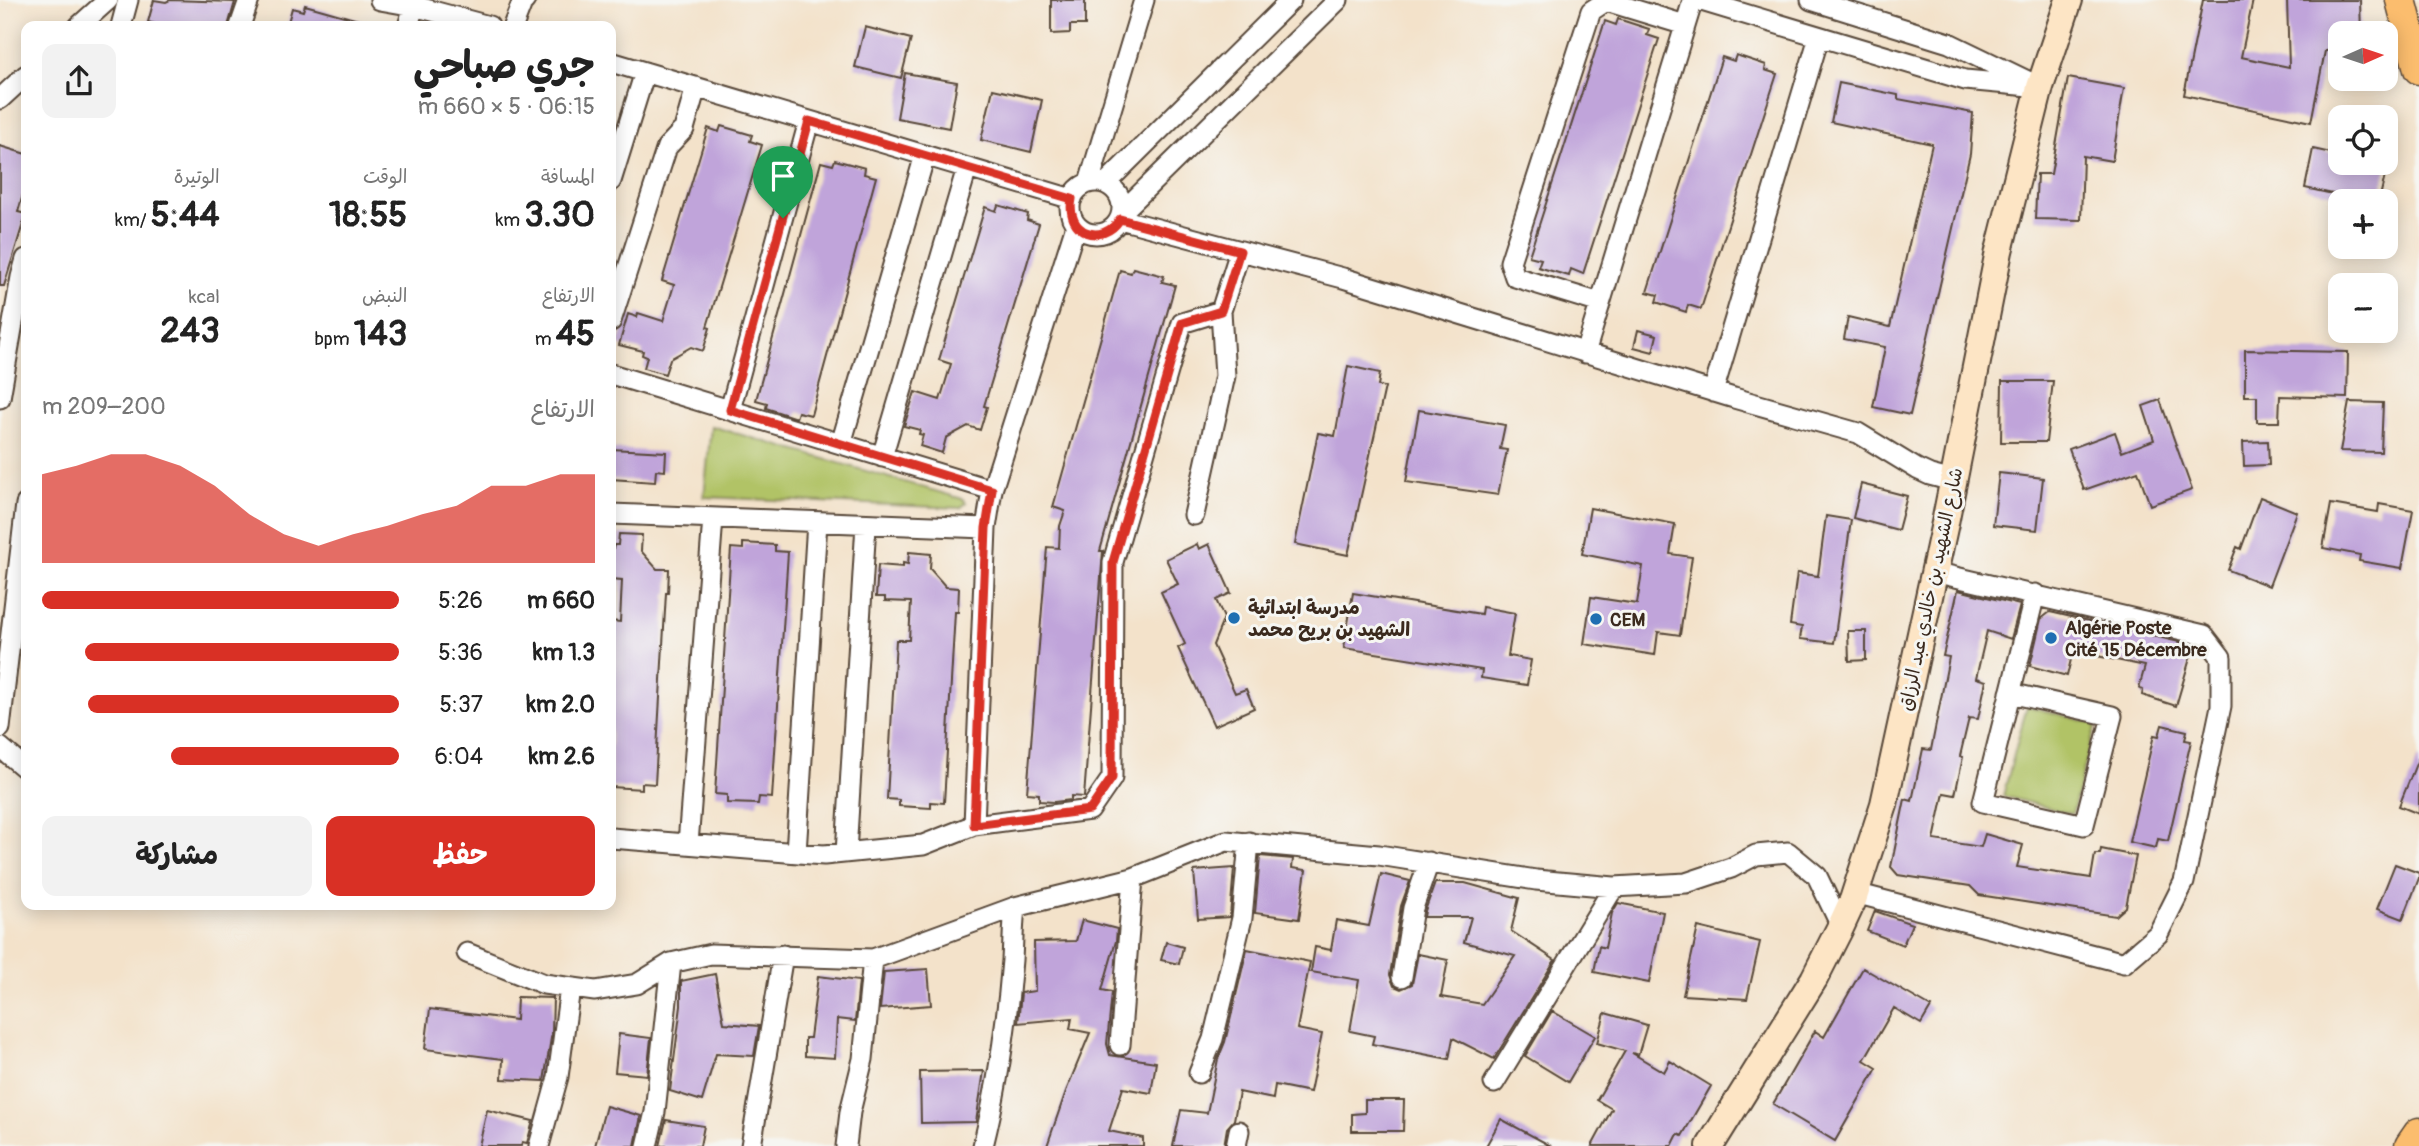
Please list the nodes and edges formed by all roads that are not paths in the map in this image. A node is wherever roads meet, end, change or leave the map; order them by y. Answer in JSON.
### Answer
{"nodes":[{"id":1,"x":128,"y":0,"type":"edge"},
{"id":2,"x":249,"y":0,"type":"edge"},
{"id":3,"x":525,"y":0,"type":"edge"},
{"id":4,"x":1144,"y":0,"type":"edge"},
{"id":5,"x":1291,"y":0,"type":"edge"},
{"id":6,"x":1338,"y":0,"type":"edge"},
{"id":7,"x":1693,"y":0,"type":"edge"},
{"id":8,"x":1698,"y":0,"type":"edge"},
{"id":9,"x":1811,"y":0,"type":"edge"},
{"id":10,"x":2069,"y":0,"type":"edge"},
{"id":11,"x":2401,"y":0,"type":"edge"},
{"id":12,"x":386,"y":1,"type":"edge"},
{"id":13,"x":105,"y":3,"type":"edge"},
{"id":14,"x":414,"y":6,"type":"junction"},
{"id":15,"x":85,"y":21,"type":"edge"},
{"id":16,"x":97,"y":21,"type":"edge"},
{"id":17,"x":122,"y":21,"type":"edge"},
{"id":18,"x":242,"y":21,"type":"edge"},
{"id":19,"x":410,"y":21,"type":"edge"},
{"id":20,"x":470,"y":21,"type":"edge"},
{"id":21,"x":515,"y":21,"type":"edge"},
{"id":22,"x":1685,"y":26,"type":"junction"},
{"id":23,"x":1819,"y":37,"type":"junction"},
{"id":24,"x":616,"y":63,"type":"edge"},
{"id":25,"x":2419,"y":69,"type":"edge"},
{"id":26,"x":645,"y":72,"type":"junction"},
{"id":27,"x":21,"y":80,"type":"edge"},
{"id":28,"x":696,"y":87,"type":"junction"},
{"id":29,"x":2039,"y":87,"type":"junction"},
{"id":30,"x":0,"y":99,"type":"edge"},
{"id":31,"x":809,"y":121,"type":"junction"},
{"id":32,"x":925,"y":155,"type":"junction"},
{"id":33,"x":616,"y":165,"type":"edge"},
{"id":34,"x":967,"y":168,"type":"junction"},
{"id":35,"x":1098,"y":183,"type":"junction"},
{"id":36,"x":1072,"y":199,"type":"junction"},
{"id":37,"x":1122,"y":215,"type":"junction"},
{"id":38,"x":1076,"y":225,"type":"junction"},
{"id":39,"x":1240,"y":251,"type":"junction"},
{"id":40,"x":21,"y":278,"type":"edge"},
{"id":41,"x":1600,"y":303,"type":"junction"},
{"id":42,"x":616,"y":305,"type":"edge"},
{"id":43,"x":1221,"y":311,"type":"junction"},
{"id":44,"x":5,"y":337,"type":"edge"},
{"id":45,"x":1585,"y":353,"type":"junction"},
{"id":46,"x":616,"y":376,"type":"edge"},
{"id":47,"x":1713,"y":392,"type":"junction"},
{"id":48,"x":0,"y":398,"type":"edge"},
{"id":49,"x":730,"y":410,"type":"junction"},
{"id":50,"x":841,"y":444,"type":"junction"},
{"id":51,"x":882,"y":457,"type":"junction"},
{"id":52,"x":1953,"y":481,"type":"junction"},
{"id":53,"x":992,"y":490,"type":"junction"},
{"id":54,"x":616,"y":514,"type":"edge"},
{"id":55,"x":1194,"y":514,"type":"dead end"},
{"id":56,"x":712,"y":518,"type":"junction"},
{"id":57,"x":817,"y":522,"type":"junction"},
{"id":58,"x":866,"y":524,"type":"junction"},
{"id":59,"x":986,"y":528,"type":"junction"},
{"id":60,"x":21,"y":547,"type":"edge"},
{"id":61,"x":1934,"y":572,"type":"junction"},
{"id":62,"x":2035,"y":594,"type":"junction"},
{"id":63,"x":2010,"y":693,"type":"junction"},
{"id":64,"x":0,"y":728,"type":"edge"},
{"id":65,"x":0,"y":747,"type":"edge"},
{"id":66,"x":21,"y":765,"type":"edge"},
{"id":67,"x":974,"y":825,"type":"junction"},
{"id":68,"x":616,"y":838,"type":"edge"},
{"id":69,"x":1249,"y":842,"type":"junction"},
{"id":70,"x":688,"y":844,"type":"junction"},
{"id":71,"x":796,"y":853,"type":"junction"},
{"id":72,"x":846,"y":853,"type":"junction"},
{"id":73,"x":1429,"y":862,"type":"junction"},
{"id":74,"x":1133,"y":878,"type":"junction"},
{"id":75,"x":1615,"y":887,"type":"junction"},
{"id":76,"x":1855,"y":893,"type":"junction"},
{"id":77,"x":1015,"y":907,"type":"junction"},
{"id":78,"x":1841,"y":926,"type":"junction"},
{"id":79,"x":467,"y":953,"type":"dead end"},
{"id":80,"x":783,"y":955,"type":"junction"},
{"id":81,"x":873,"y":959,"type":"junction"},
{"id":82,"x":671,"y":962,"type":"junction"},
{"id":83,"x":1402,"y":977,"type":"dead end"},
{"id":84,"x":570,"y":988,"type":"junction"},
{"id":85,"x":1120,"y":1045,"type":"dead end"},
{"id":86,"x":1199,"y":1073,"type":"dead end"},
{"id":87,"x":1494,"y":1083,"type":"dead end"},
{"id":88,"x":2419,"y":1133,"type":"edge"},
{"id":89,"x":539,"y":1146,"type":"edge"},
{"id":90,"x":647,"y":1146,"type":"edge"},
{"id":91,"x":751,"y":1146,"type":"edge"},
{"id":92,"x":846,"y":1146,"type":"edge"},
{"id":93,"x":983,"y":1146,"type":"edge"},
{"id":94,"x":1710,"y":1146,"type":"edge"},
{"id":95,"x":2410,"y":1146,"type":"edge"}],
"edges":[{"from":1,"to":17,"type":"street"},
{"from":2,"to":18,"type":"street"},
{"from":3,"to":21,"type":"street"},
{"from":4,"to":35,"type":"street"},
{"from":5,"to":35,"type":"street"},
{"from":6,"to":37,"type":"street"},
{"from":7,"to":22,"type":"street"},
{"from":8,"to":23,"type":"street"},
{"from":9,"to":29,"type":"street"},
{"from":10,"to":29,"type":"main road","name":"شارع الشهيد بن خالدي عبد الرزاق"},
{"from":11,"to":25,"type":"main road"},
{"from":12,"to":14,"type":"street"},
{"from":13,"to":15,"type":"street"},
{"from":13,"to":16,"type":"street"},
{"from":14,"to":19,"type":"street"},
{"from":14,"to":20,"type":"street"},
{"from":22,"to":41,"type":"street"},
{"from":22,"to":41,"type":"street"},
{"from":23,"to":29,"type":"street"},
{"from":23,"to":47,"type":"street"},
{"from":24,"to":26,"type":"street"},
{"from":26,"to":28,"type":"street"},
{"from":26,"to":33,"type":"street"},
{"from":27,"to":30,"type":"street"},
{"from":28,"to":31,"type":"street"},
{"from":28,"to":42,"type":"street"},
{"from":29,"to":52,"type":"main road","name":"شارع الشهيد بن خالدي عبد الرزاق"},
{"from":31,"to":32,"type":"street"},
{"from":31,"to":49,"type":"street"},
{"from":32,"to":34,"type":"street"},
{"from":32,"to":50,"type":"street"},
{"from":34,"to":36,"type":"street"},
{"from":34,"to":51,"type":"street"},
{"from":35,"to":36,"type":"street"},
{"from":35,"to":37,"type":"street"},
{"from":36,"to":38,"type":"street"},
{"from":37,"to":38,"type":"street"},
{"from":37,"to":39,"type":"street"},
{"from":38,"to":53,"type":"street"},
{"from":39,"to":43,"type":"street"},
{"from":39,"to":45,"type":"street"},
{"from":40,"to":44,"type":"street"},
{"from":41,"to":45,"type":"street"},
{"from":43,"to":55,"type":"street"},
{"from":43,"to":67,"type":"street"},
{"from":44,"to":48,"type":"street"},
{"from":45,"to":47,"type":"street"},
{"from":46,"to":49,"type":"street"},
{"from":47,"to":52,"type":"street"},
{"from":49,"to":50,"type":"street"},
{"from":50,"to":51,"type":"street"},
{"from":51,"to":53,"type":"street"},
{"from":52,"to":61,"type":"main road","name":"شارع الشهيد بن خالدي عبد الرزاق"},
{"from":53,"to":59,"type":"street"},
{"from":54,"to":56,"type":"street"},
{"from":56,"to":57,"type":"street"},
{"from":56,"to":70,"type":"street"},
{"from":57,"to":58,"type":"street"},
{"from":57,"to":71,"type":"street"},
{"from":58,"to":59,"type":"street"},
{"from":58,"to":72,"type":"street"},
{"from":59,"to":67,"type":"street"},
{"from":60,"to":64,"type":"street"},
{"from":61,"to":62,"type":"street"},
{"from":61,"to":76,"type":"main road","name":"شارع الشهيد بن خالدي عبد الرزاق"},
{"from":62,"to":63,"type":"street"},
{"from":62,"to":76,"type":"street"},
{"from":63,"to":63,"type":"street"},
{"from":65,"to":66,"type":"street"},
{"from":67,"to":72,"type":"street"},
{"from":68,"to":70,"type":"street"},
{"from":69,"to":73,"type":"street"},
{"from":69,"to":74,"type":"street"},
{"from":69,"to":86,"type":"street"},
{"from":70,"to":71,"type":"street"},
{"from":71,"to":72,"type":"street"},
{"from":73,"to":75,"type":"street"},
{"from":73,"to":83,"type":"street"},
{"from":74,"to":77,"type":"street"},
{"from":74,"to":85,"type":"street"},
{"from":75,"to":78,"type":"street"},
{"from":75,"to":87,"type":"street"},
{"from":76,"to":78,"type":"main road","name":"شارع الشهيد بن خالدي عبد الرزاق"},
{"from":77,"to":81,"type":"street"},
{"from":77,"to":93,"type":"street"},
{"from":78,"to":94,"type":"main road","name":"شارع الشهيد بن خالدي عبد الرزاق"},
{"from":79,"to":84,"type":"street"},
{"from":80,"to":81,"type":"street"},
{"from":80,"to":82,"type":"street"},
{"from":80,"to":91,"type":"street"},
{"from":81,"to":92,"type":"street"},
{"from":82,"to":84,"type":"street"},
{"from":82,"to":90,"type":"street"},
{"from":84,"to":89,"type":"street"},
{"from":88,"to":95,"type":"main road"}]}
